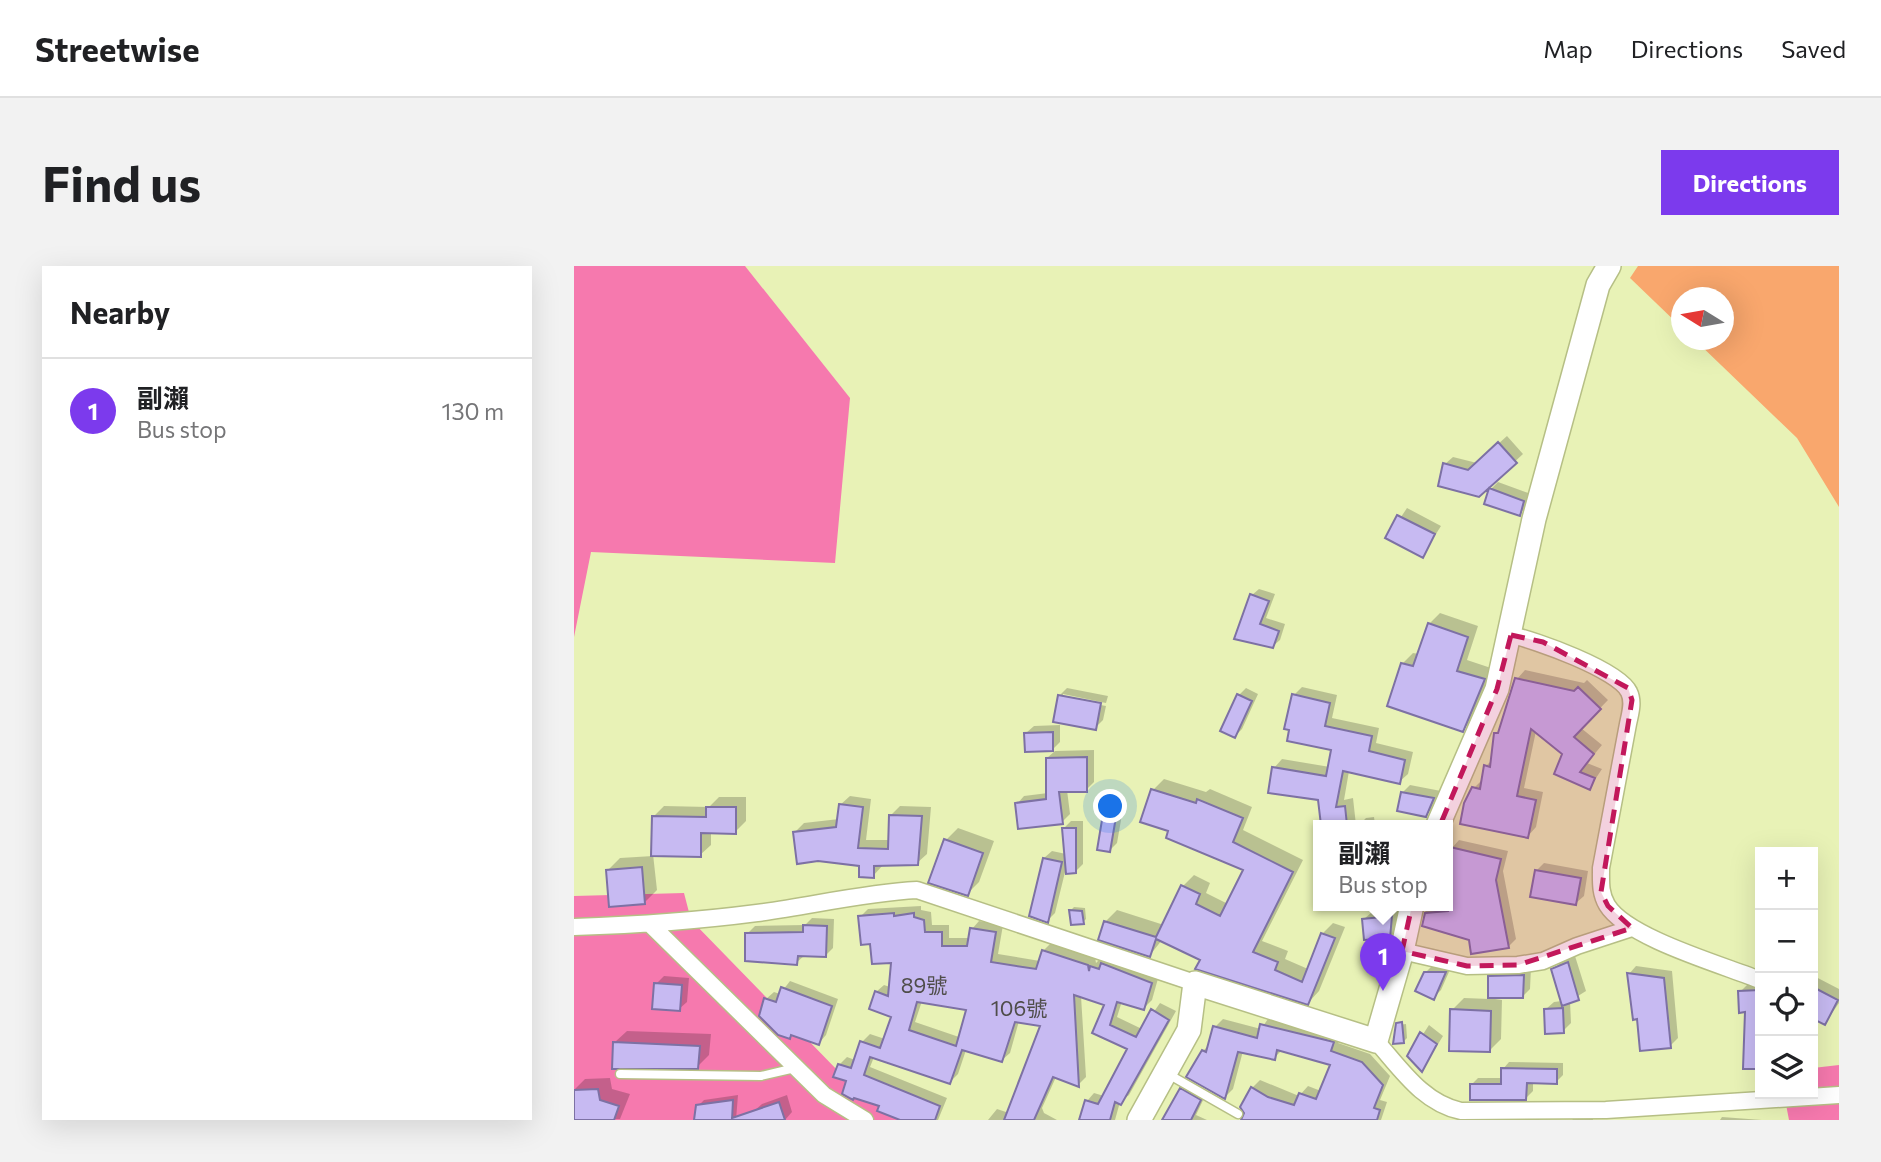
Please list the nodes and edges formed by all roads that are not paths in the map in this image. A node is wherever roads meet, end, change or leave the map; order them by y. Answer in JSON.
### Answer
{"nodes":[{"id":1,"x":1609,"y":266,"type":"edge"},
{"id":2,"x":1511,"y":635,"type":"junction"},
{"id":3,"x":1440,"y":820,"type":"edge"},
{"id":4,"x":1411,"y":911,"type":"edge"},
{"id":5,"x":651,"y":925,"type":"junction"},
{"id":6,"x":574,"y":927,"type":"edge"},
{"id":7,"x":1633,"y":928,"type":"junction"},
{"id":8,"x":1402,"y":951,"type":"junction"},
{"id":9,"x":1755,"y":977,"type":"edge"},
{"id":10,"x":1195,"y":983,"type":"junction"},
{"id":11,"x":1376,"y":1041,"type":"junction"},
{"id":12,"x":794,"y":1068,"type":"junction"},
{"id":13,"x":1166,"y":1073,"type":"junction"},
{"id":14,"x":620,"y":1074,"type":"dead end"},
{"id":15,"x":1839,"y":1095,"type":"edge"},
{"id":16,"x":1818,"y":1096,"type":"edge"},
{"id":17,"x":1759,"y":1099,"type":"edge"},
{"id":18,"x":1238,"y":1114,"type":"dead end"},
{"id":19,"x":1606,"y":1115,"type":"edge"},
{"id":20,"x":865,"y":1120,"type":"edge"},
{"id":21,"x":1139,"y":1120,"type":"edge"}],
"edges":[{"from":1,"to":2,"type":"street"},
{"from":2,"to":3,"type":"street"},
{"from":2,"to":7,"type":"street"},
{"from":4,"to":8,"type":"street"},
{"from":5,"to":6,"type":"street"},
{"from":5,"to":10,"type":"street"},
{"from":5,"to":12,"type":"street"},
{"from":7,"to":8,"type":"street"},
{"from":7,"to":9,"type":"street"},
{"from":8,"to":11,"type":"street"},
{"from":10,"to":11,"type":"street"},
{"from":10,"to":13,"type":"street"},
{"from":11,"to":19,"type":"street"},
{"from":12,"to":14,"type":"lane"},
{"from":12,"to":20,"type":"street"},
{"from":13,"to":18,"type":"lane"},
{"from":13,"to":21,"type":"street"},
{"from":15,"to":16,"type":"street"},
{"from":17,"to":19,"type":"street"}]}
